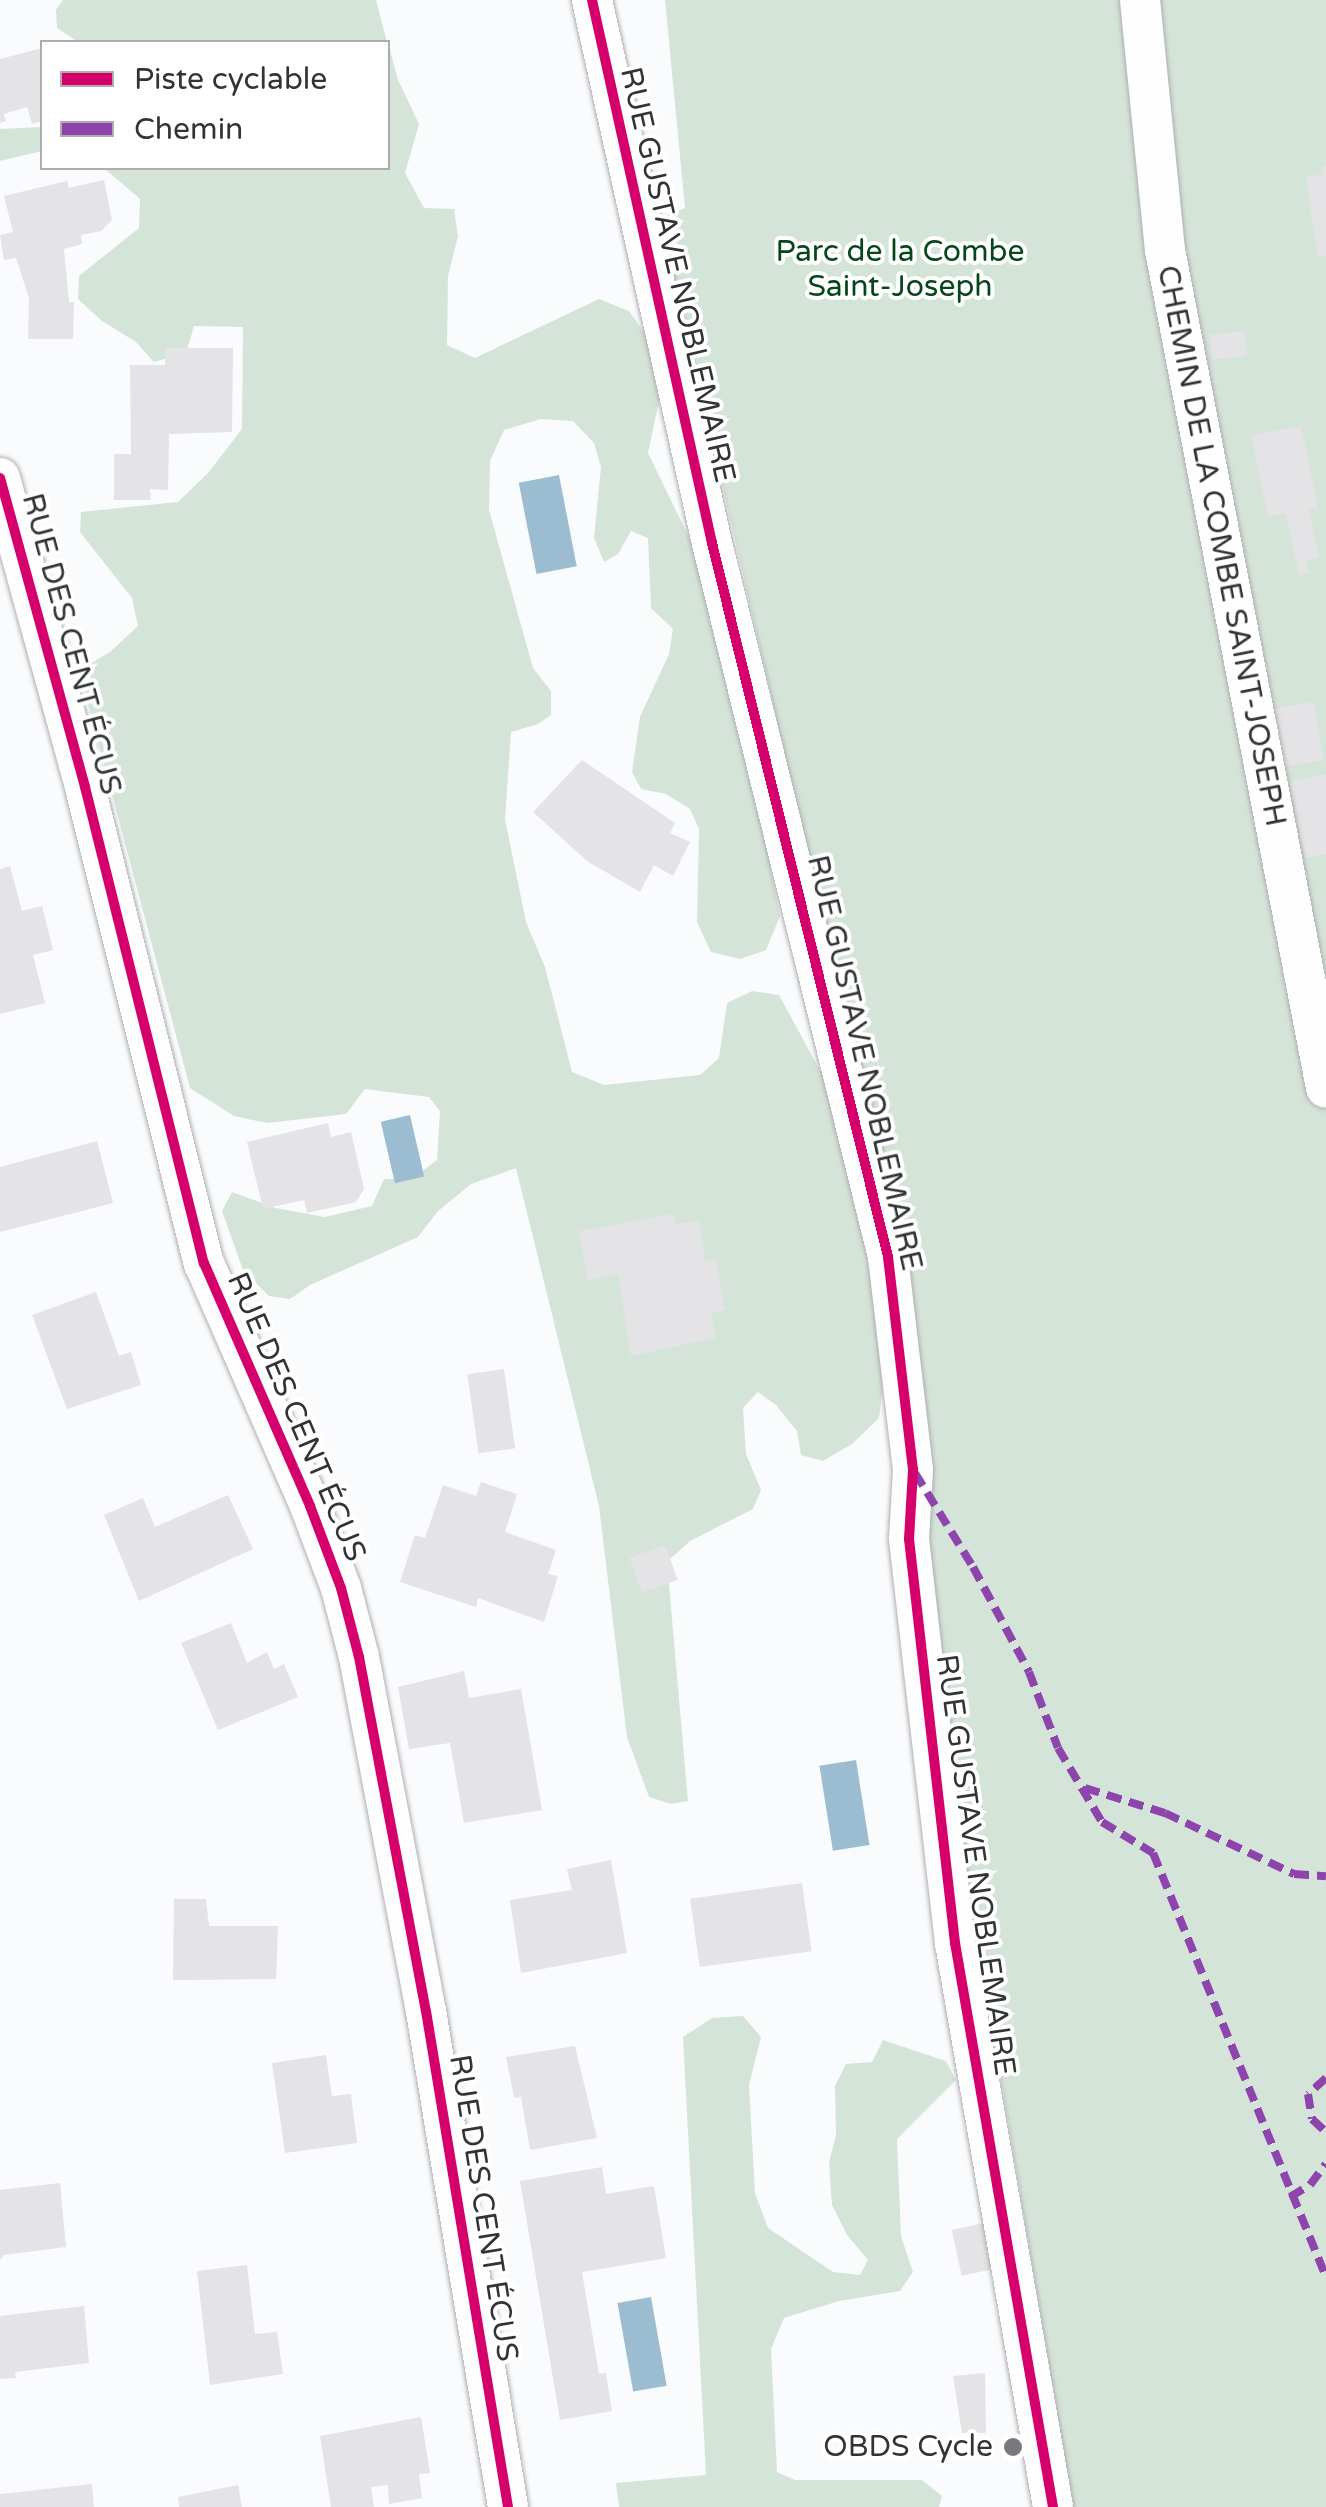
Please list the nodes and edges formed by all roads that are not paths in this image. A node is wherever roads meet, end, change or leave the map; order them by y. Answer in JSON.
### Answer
{"nodes":[{"id":1,"x":592,"y":0,"type":"edge"},
{"id":2,"x":1140,"y":0,"type":"edge"},
{"id":3,"x":0,"y":478,"type":"edge"},
{"id":4,"x":1326,"y":1088,"type":"edge"},
{"id":5,"x":508,"y":2507,"type":"edge"},
{"id":6,"x":1053,"y":2507,"type":"edge"}],
"edges":[{"from":1,"to":6,"type":"street","name":"RUE GUSTAVE NOBLEMAIRE"},
{"from":2,"to":4,"type":"street","name":"CHEMIN DE LA COMBE SAINT-JOSEPH"},
{"from":3,"to":5,"type":"street","name":"RUE DES CENT ÉCUS"}]}
